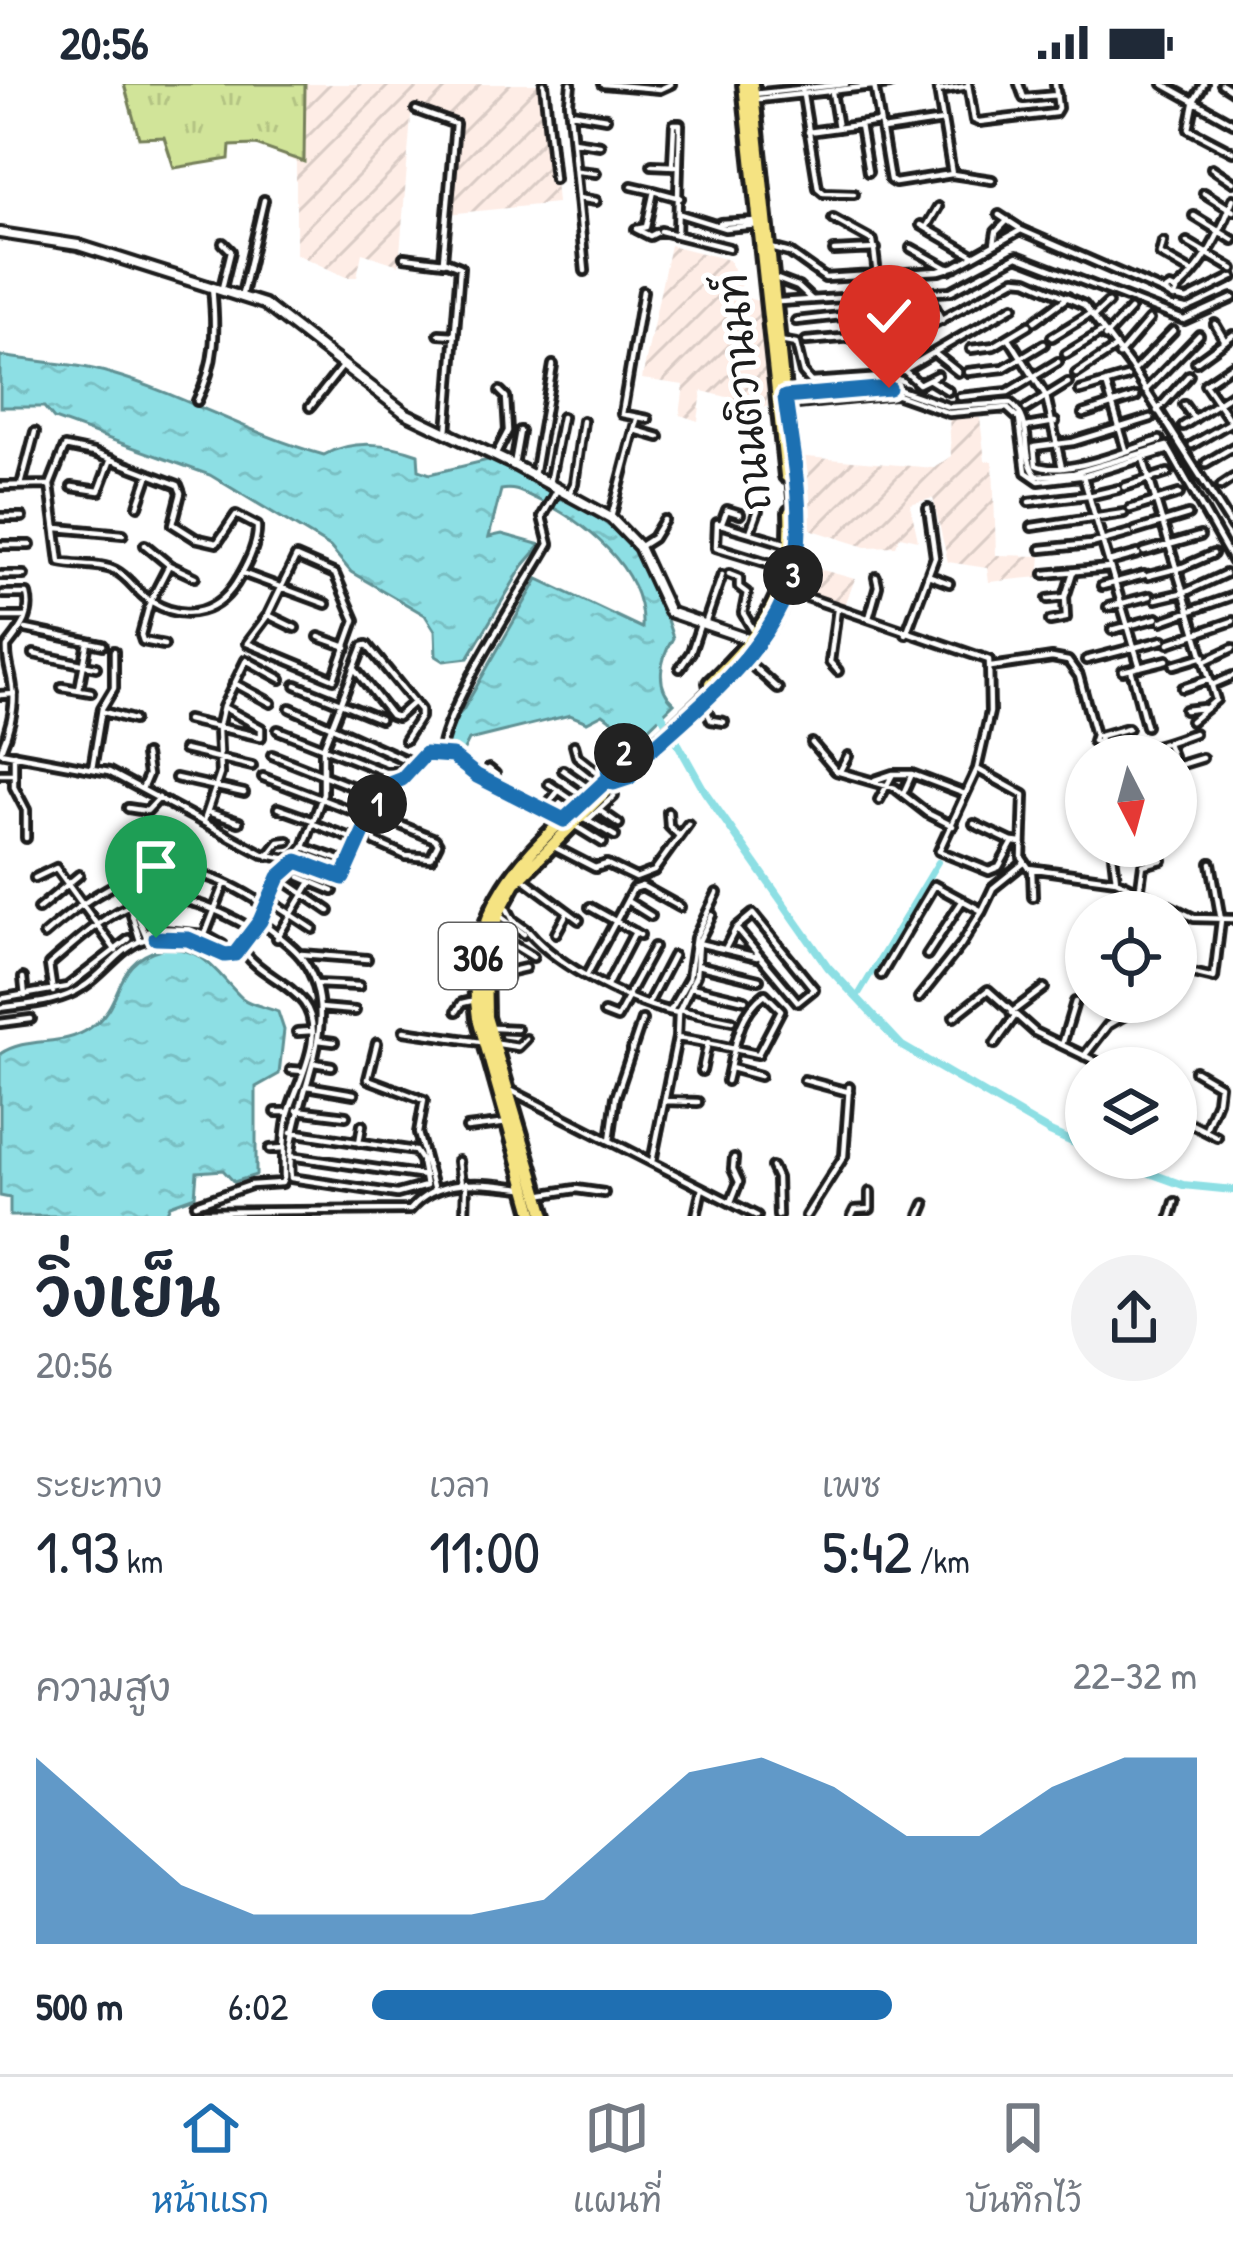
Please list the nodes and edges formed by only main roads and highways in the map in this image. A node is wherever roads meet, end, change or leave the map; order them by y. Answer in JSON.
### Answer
{"nodes":[{"id":1,"x":751,"y":90,"type":"edge"},
{"id":2,"x":761,"y":217,"type":"junction"},
{"id":3,"x":699,"y":700,"type":"junction"},
{"id":4,"x":614,"y":780,"type":"junction"},
{"id":5,"x":577,"y":817,"type":"junction"},
{"id":6,"x":489,"y":1039,"type":"junction"},
{"id":7,"x":533,"y":1192,"type":"junction"},
{"id":8,"x":538,"y":1216,"type":"edge"}],
"edges":[{"from":1,"to":2,"type":"main road","name":"ถนนติวานนท์","number":"306"},
{"from":1,"to":2,"type":"main road","name":"ถนนติวานนท์","number":"306"},
{"from":2,"to":3,"type":"main road","name":"ถนนติวานนท์","number":"306"},
{"from":2,"to":3,"type":"main road","name":"ถนนติวานนท์","number":"306"},
{"from":3,"to":4,"type":"main road","name":"ถนนติวานนท์","number":"306","bridge":true},
{"from":4,"to":5,"type":"main road","name":"ถนนติวานนท์","number":"306"},
{"from":4,"to":5,"type":"main road","name":"ถนนติวานนท์","number":"306"},
{"from":5,"to":6,"type":"main road","name":"ถนนติวานนท์","number":"306"},
{"from":5,"to":6,"type":"main road","name":"ถนนติวานนท์","number":"306"},
{"from":6,"to":7,"type":"main road","name":"ถนนติวานนท์","number":"306"},
{"from":6,"to":7,"type":"main road","name":"ถนนติวานนท์","number":"306"},
{"from":7,"to":8,"type":"main road","name":"ถนนติวานนท์","number":"306"}]}
